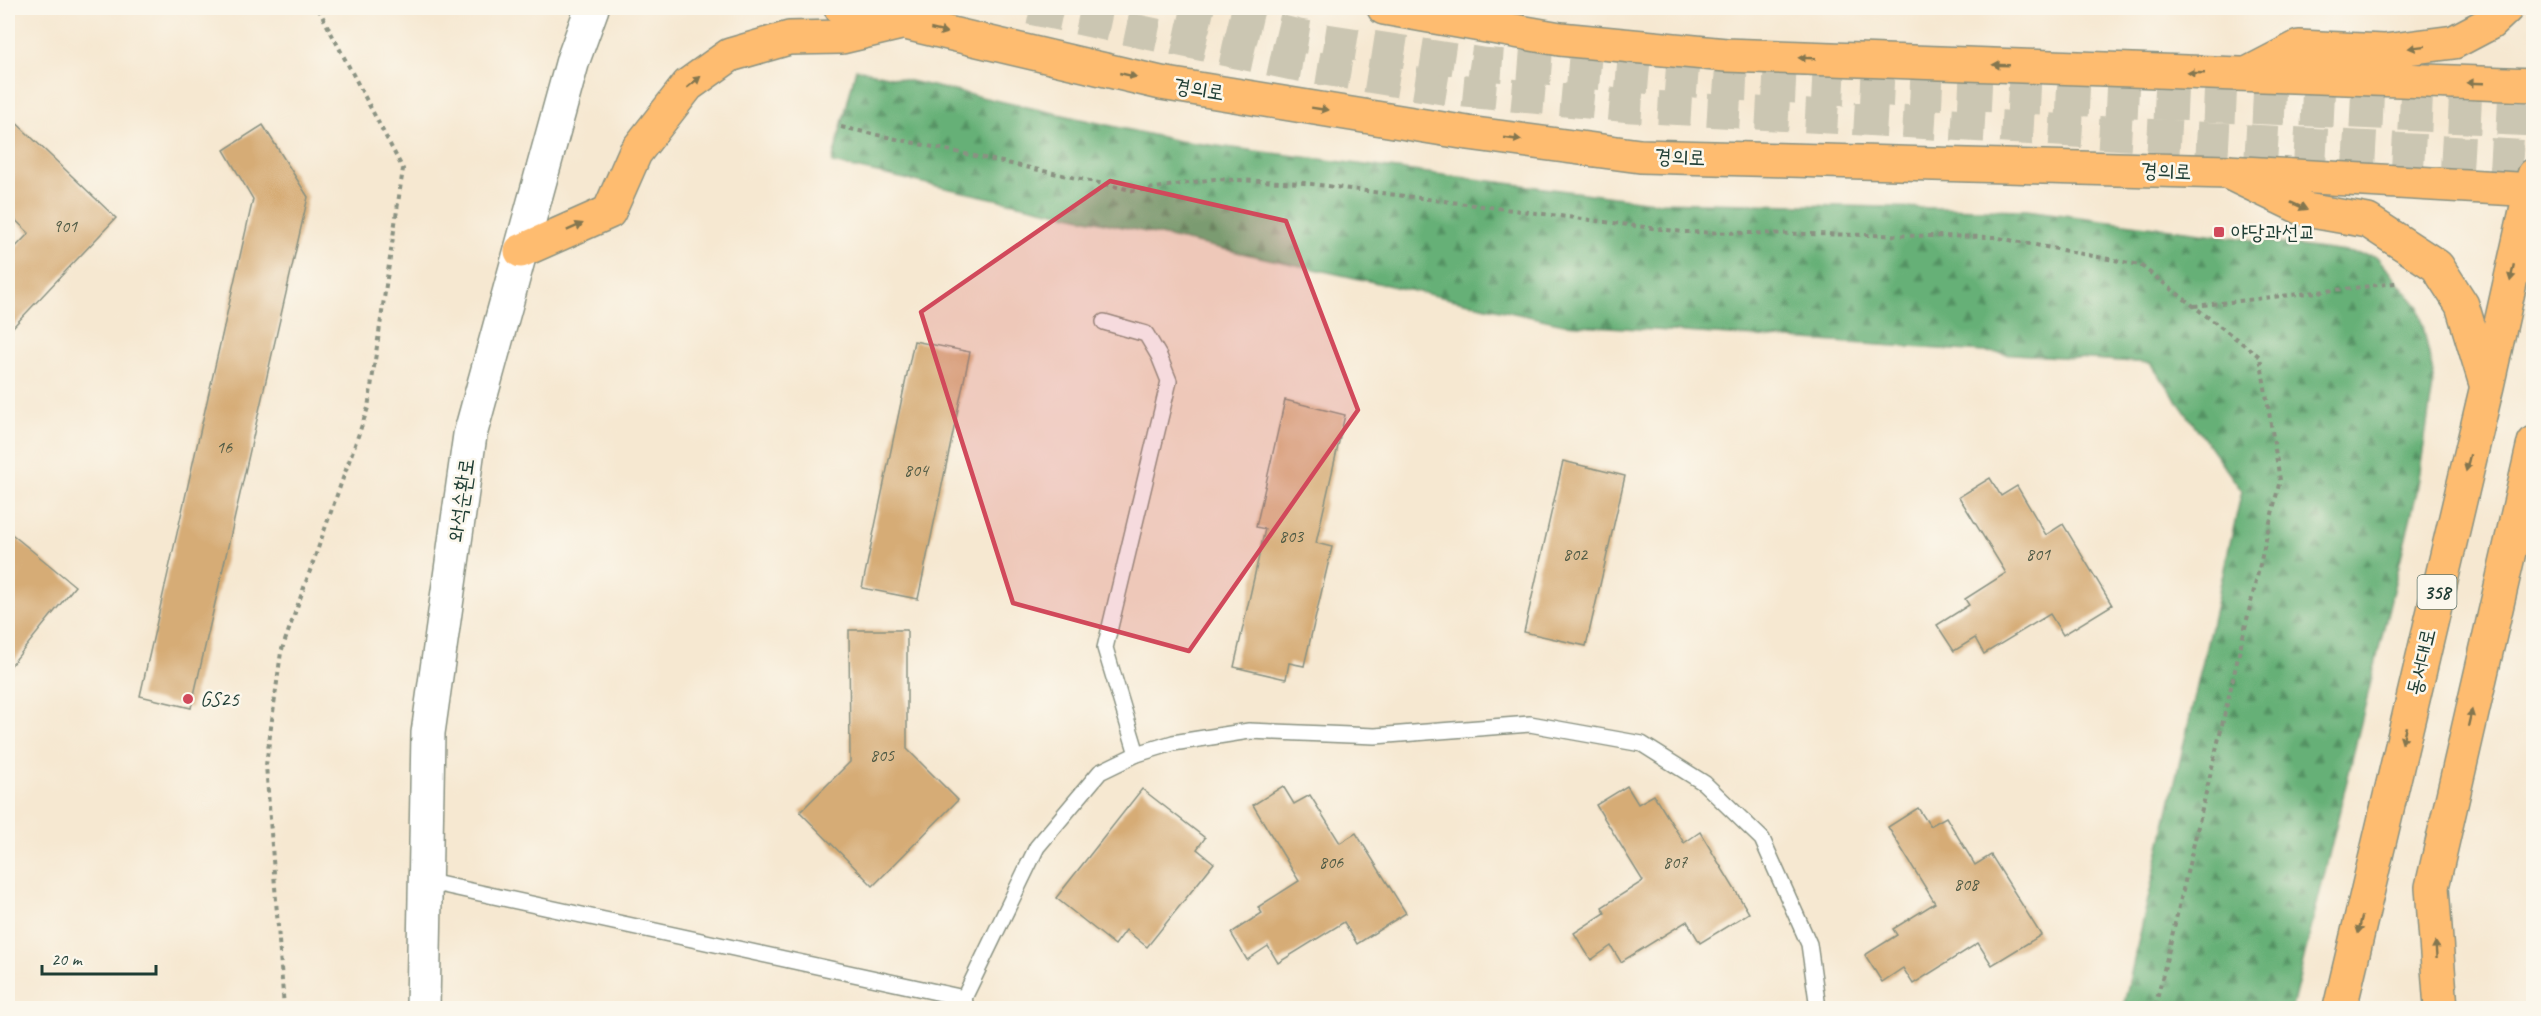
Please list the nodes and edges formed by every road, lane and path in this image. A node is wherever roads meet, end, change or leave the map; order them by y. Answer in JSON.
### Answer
{"nodes":[{"id":1,"x":318,"y":8,"type":"edge"},
{"id":2,"x":592,"y":8,"type":"edge"},
{"id":3,"x":841,"y":8,"type":"edge"},
{"id":4,"x":1384,"y":8,"type":"edge"},
{"id":5,"x":2506,"y":8,"type":"edge"},
{"id":6,"x":903,"y":22,"type":"junction"},
{"id":7,"x":2246,"y":75,"type":"junction"},
{"id":8,"x":2534,"y":86,"type":"edge"},
{"id":9,"x":841,"y":128,"type":"dead end"},
{"id":10,"x":2227,"y":172,"type":"junction"},
{"id":11,"x":2532,"y":185,"type":"edge"},
{"id":12,"x":521,"y":251,"type":"junction"},
{"id":13,"x":2401,"y":282,"type":"dead end"},
{"id":14,"x":2194,"y":306,"type":"junction"},
{"id":15,"x":1104,"y":322,"type":"dead end"},
{"id":16,"x":2487,"y":386,"type":"junction"},
{"id":17,"x":2534,"y":443,"type":"edge"},
{"id":18,"x":1137,"y":754,"type":"junction"},
{"id":19,"x":425,"y":881,"type":"junction"},
{"id":20,"x":965,"y":1003,"type":"edge"},
{"id":21,"x":284,"y":1008,"type":"edge"},
{"id":22,"x":423,"y":1008,"type":"edge"},
{"id":23,"x":1818,"y":1008,"type":"edge"},
{"id":24,"x":2155,"y":1008,"type":"edge"},
{"id":25,"x":2340,"y":1008,"type":"edge"},
{"id":26,"x":2440,"y":1008,"type":"edge"}],
"edges":[{"from":1,"to":21,"type":"path"},
{"from":2,"to":12,"type":"street","name":"와석순환로"},
{"from":3,"to":6,"type":"main road","name":"경의로"},
{"from":7,"to":4,"type":"main road","one_way":true},
{"from":5,"to":7,"type":"main road","one_way":true},
{"from":6,"to":10,"type":"main road","name":"경의로","one_way":true},
{"from":12,"to":6,"type":"main road","one_way":true},
{"from":8,"to":7,"type":"main road","one_way":true},
{"from":9,"to":14,"type":"path"},
{"from":10,"to":11,"type":"main road","name":"경의로"},
{"from":10,"to":16,"type":"main road","one_way":true},
{"from":11,"to":16,"type":"main road","name":"동서대로","number":"358","one_way":true},
{"from":12,"to":19,"type":"street","name":"와석순환로"},
{"from":13,"to":14,"type":"path"},
{"from":14,"to":24,"type":"path"},
{"from":15,"to":18,"type":"lane"},
{"from":16,"to":25,"type":"main road","name":"동서대로","number":"358","one_way":true},
{"from":26,"to":17,"type":"main road","one_way":true},
{"from":18,"to":20,"type":"lane"},
{"from":18,"to":23,"type":"lane"},
{"from":19,"to":20,"type":"lane"},
{"from":19,"to":22,"type":"street","name":"와석순환로"}]}
